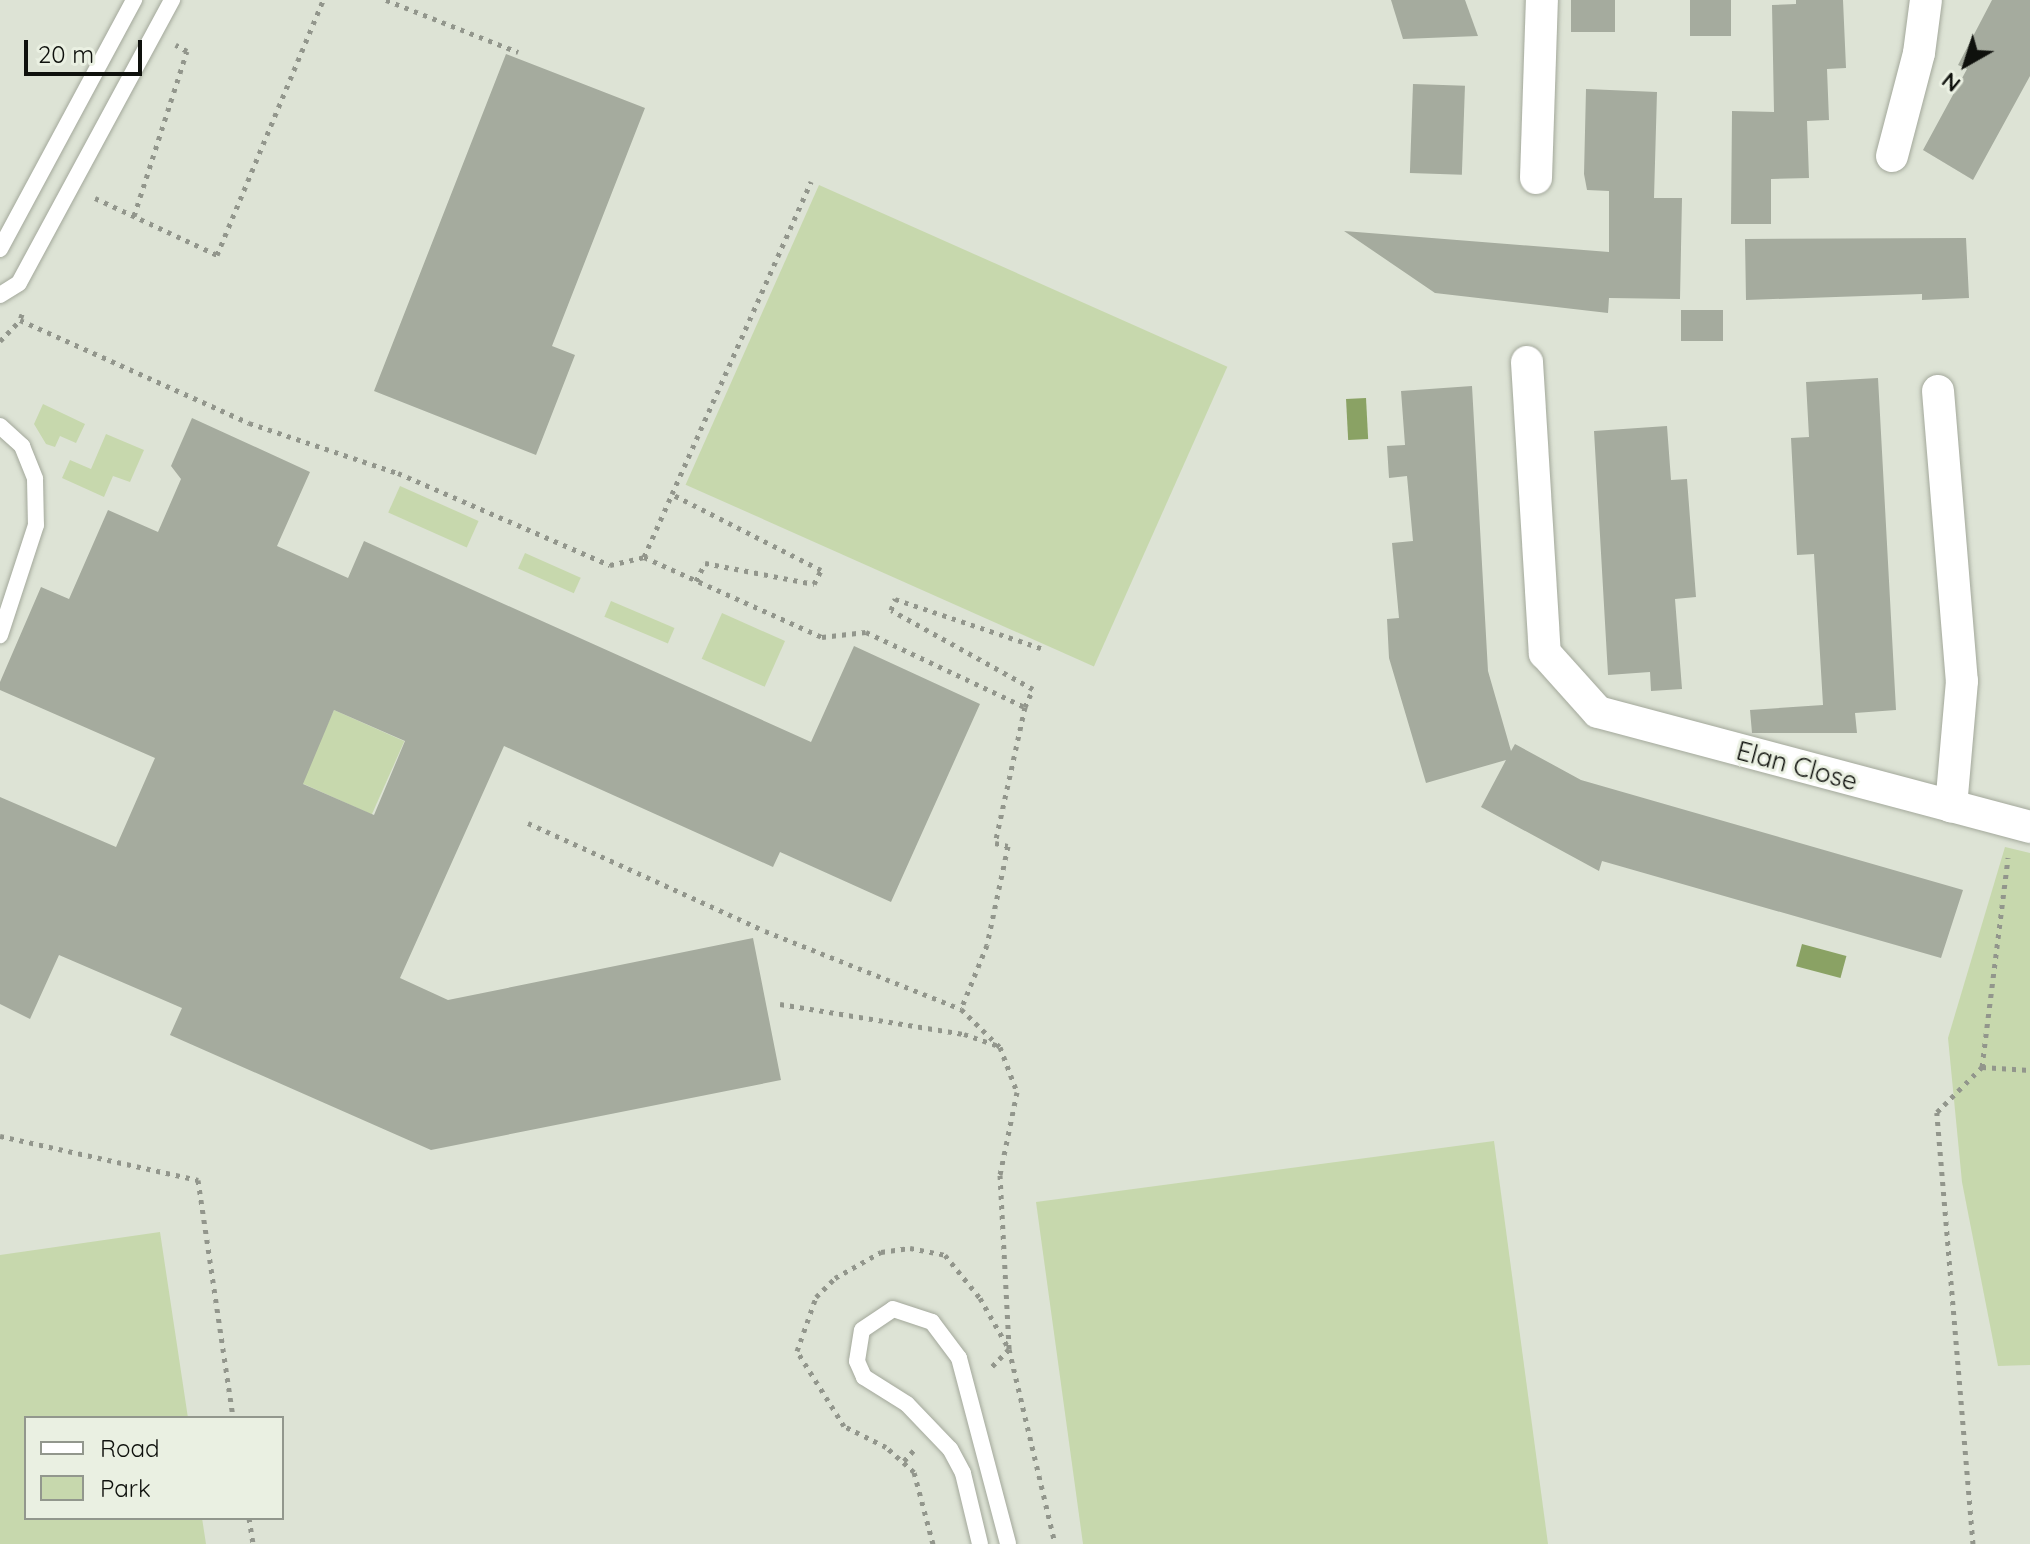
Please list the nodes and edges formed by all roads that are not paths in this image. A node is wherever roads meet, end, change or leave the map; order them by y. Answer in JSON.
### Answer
{"nodes":[{"id":1,"x":134,"y":0,"type":"edge"},
{"id":2,"x":172,"y":0,"type":"edge"},
{"id":3,"x":1542,"y":0,"type":"edge"},
{"id":4,"x":1926,"y":0,"type":"edge"},
{"id":5,"x":1892,"y":156,"type":"dead end"},
{"id":6,"x":1536,"y":178,"type":"dead end"},
{"id":7,"x":0,"y":249,"type":"edge"},
{"id":8,"x":0,"y":295,"type":"edge"},
{"id":9,"x":1527,"y":362,"type":"dead end"},
{"id":10,"x":1938,"y":391,"type":"dead end"},
{"id":11,"x":0,"y":426,"type":"edge"},
{"id":12,"x":0,"y":635,"type":"edge"},
{"id":13,"x":1951,"y":807,"type":"junction"},
{"id":14,"x":2020,"y":824,"type":"edge"},
{"id":15,"x":980,"y":1544,"type":"edge"},
{"id":16,"x":1008,"y":1544,"type":"edge"}],
"edges":[{"from":1,"to":7,"type":"lane"},
{"from":2,"to":8,"type":"lane"},
{"from":3,"to":6,"type":"street"},
{"from":4,"to":5,"type":"street"},
{"from":9,"to":13,"type":"street","name":"Elan Close"},
{"from":10,"to":13,"type":"street"},
{"from":11,"to":12,"type":"lane"},
{"from":13,"to":14,"type":"street","name":"Elan Close"},
{"from":15,"to":16,"type":"lane"}]}
